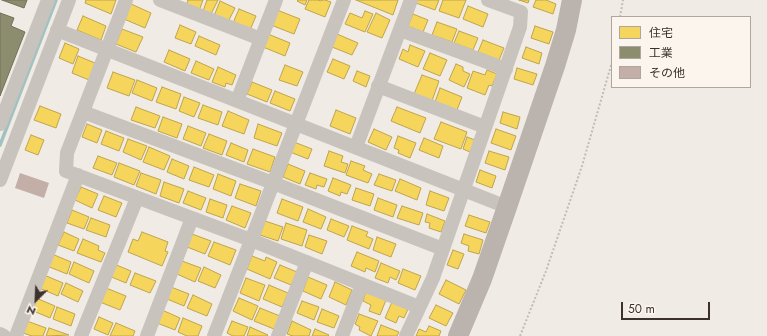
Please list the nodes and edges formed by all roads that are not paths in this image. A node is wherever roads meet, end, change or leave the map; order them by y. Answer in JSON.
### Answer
{"nodes":[{"id":1,"x":48,"y":0,"type":"edge"},
{"id":2,"x":69,"y":0,"type":"edge"},
{"id":3,"x":126,"y":0,"type":"edge"},
{"id":4,"x":160,"y":0,"type":"edge"},
{"id":5,"x":276,"y":0,"type":"edge"},
{"id":6,"x":344,"y":0,"type":"edge"},
{"id":7,"x":411,"y":0,"type":"edge"},
{"id":8,"x":488,"y":0,"type":"edge"},
{"id":9,"x":572,"y":0,"type":"edge"},
{"id":10,"x":57,"y":30,"type":"junction"},
{"id":11,"x":400,"y":30,"type":"junction"},
{"id":12,"x":261,"y":39,"type":"junction"},
{"id":13,"x":106,"y":49,"type":"junction"},
{"id":14,"x":506,"y":69,"type":"junction"},
{"id":15,"x":378,"y":86,"type":"junction"},
{"id":16,"x":237,"y":101,"type":"junction"},
{"id":17,"x":83,"y":112,"type":"junction"},
{"id":18,"x":0,"y":124,"type":"edge"},
{"id":19,"x":296,"y":124,"type":"junction"},
{"id":20,"x":485,"y":127,"type":"junction"},
{"id":21,"x":356,"y":147,"type":"junction"},
{"id":22,"x":78,"y":175,"type":"junction"},
{"id":23,"x":0,"y":180,"type":"edge"},
{"id":24,"x":273,"y":183,"type":"junction"},
{"id":25,"x":464,"y":190,"type":"junction"},
{"id":26,"x":137,"y":198,"type":"junction"},
{"id":27,"x":507,"y":207,"type":"junction"},
{"id":28,"x":192,"y":218,"type":"junction"},
{"id":29,"x":251,"y":240,"type":"junction"},
{"id":30,"x":443,"y":249,"type":"junction"},
{"id":31,"x":307,"y":262,"type":"junction"},
{"id":32,"x":362,"y":284,"type":"junction"},
{"id":33,"x":420,"y":307,"type":"junction"},
{"id":34,"x":0,"y":334,"type":"edge"},
{"id":35,"x":4,"y":336,"type":"edge"},
{"id":36,"x":16,"y":336,"type":"edge"},
{"id":37,"x":81,"y":336,"type":"edge"},
{"id":38,"x":147,"y":336,"type":"edge"},
{"id":39,"x":214,"y":336,"type":"edge"},
{"id":40,"x":278,"y":336,"type":"edge"},
{"id":41,"x":342,"y":336,"type":"edge"},
{"id":42,"x":406,"y":336,"type":"edge"},
{"id":43,"x":458,"y":336,"type":"edge"}],
"edges":[{"from":1,"to":18,"type":"street"},
{"from":2,"to":10,"type":"street"},
{"from":3,"to":13,"type":"street"},
{"from":4,"to":12,"type":"street"},
{"from":5,"to":12,"type":"street"},
{"from":6,"to":19,"type":"street"},
{"from":7,"to":11,"type":"street"},
{"from":8,"to":14,"type":"street"},
{"from":9,"to":27,"type":"street"},
{"from":10,"to":13,"type":"street"},
{"from":10,"to":23,"type":"street"},
{"from":11,"to":14,"type":"street"},
{"from":11,"to":15,"type":"street"},
{"from":12,"to":16,"type":"street"},
{"from":13,"to":16,"type":"street"},
{"from":13,"to":17,"type":"street"},
{"from":14,"to":20,"type":"street"},
{"from":15,"to":20,"type":"street"},
{"from":15,"to":21,"type":"street"},
{"from":16,"to":19,"type":"street"},
{"from":17,"to":22,"type":"street"},
{"from":17,"to":24,"type":"street"},
{"from":19,"to":21,"type":"street"},
{"from":19,"to":24,"type":"street"},
{"from":20,"to":25,"type":"street"},
{"from":21,"to":25,"type":"street"},
{"from":22,"to":26,"type":"street"},
{"from":22,"to":36,"type":"street"},
{"from":24,"to":29,"type":"street"},
{"from":24,"to":30,"type":"street"},
{"from":25,"to":27,"type":"street"},
{"from":25,"to":30,"type":"street"},
{"from":26,"to":28,"type":"street"},
{"from":26,"to":37,"type":"street"},
{"from":27,"to":43,"type":"street"},
{"from":28,"to":29,"type":"street"},
{"from":28,"to":38,"type":"street"},
{"from":29,"to":31,"type":"street"},
{"from":29,"to":39,"type":"street"},
{"from":30,"to":33,"type":"street"},
{"from":31,"to":32,"type":"street"},
{"from":31,"to":40,"type":"street"},
{"from":32,"to":33,"type":"street"},
{"from":32,"to":41,"type":"street"},
{"from":33,"to":42,"type":"street"},
{"from":34,"to":35,"type":"street"}]}
